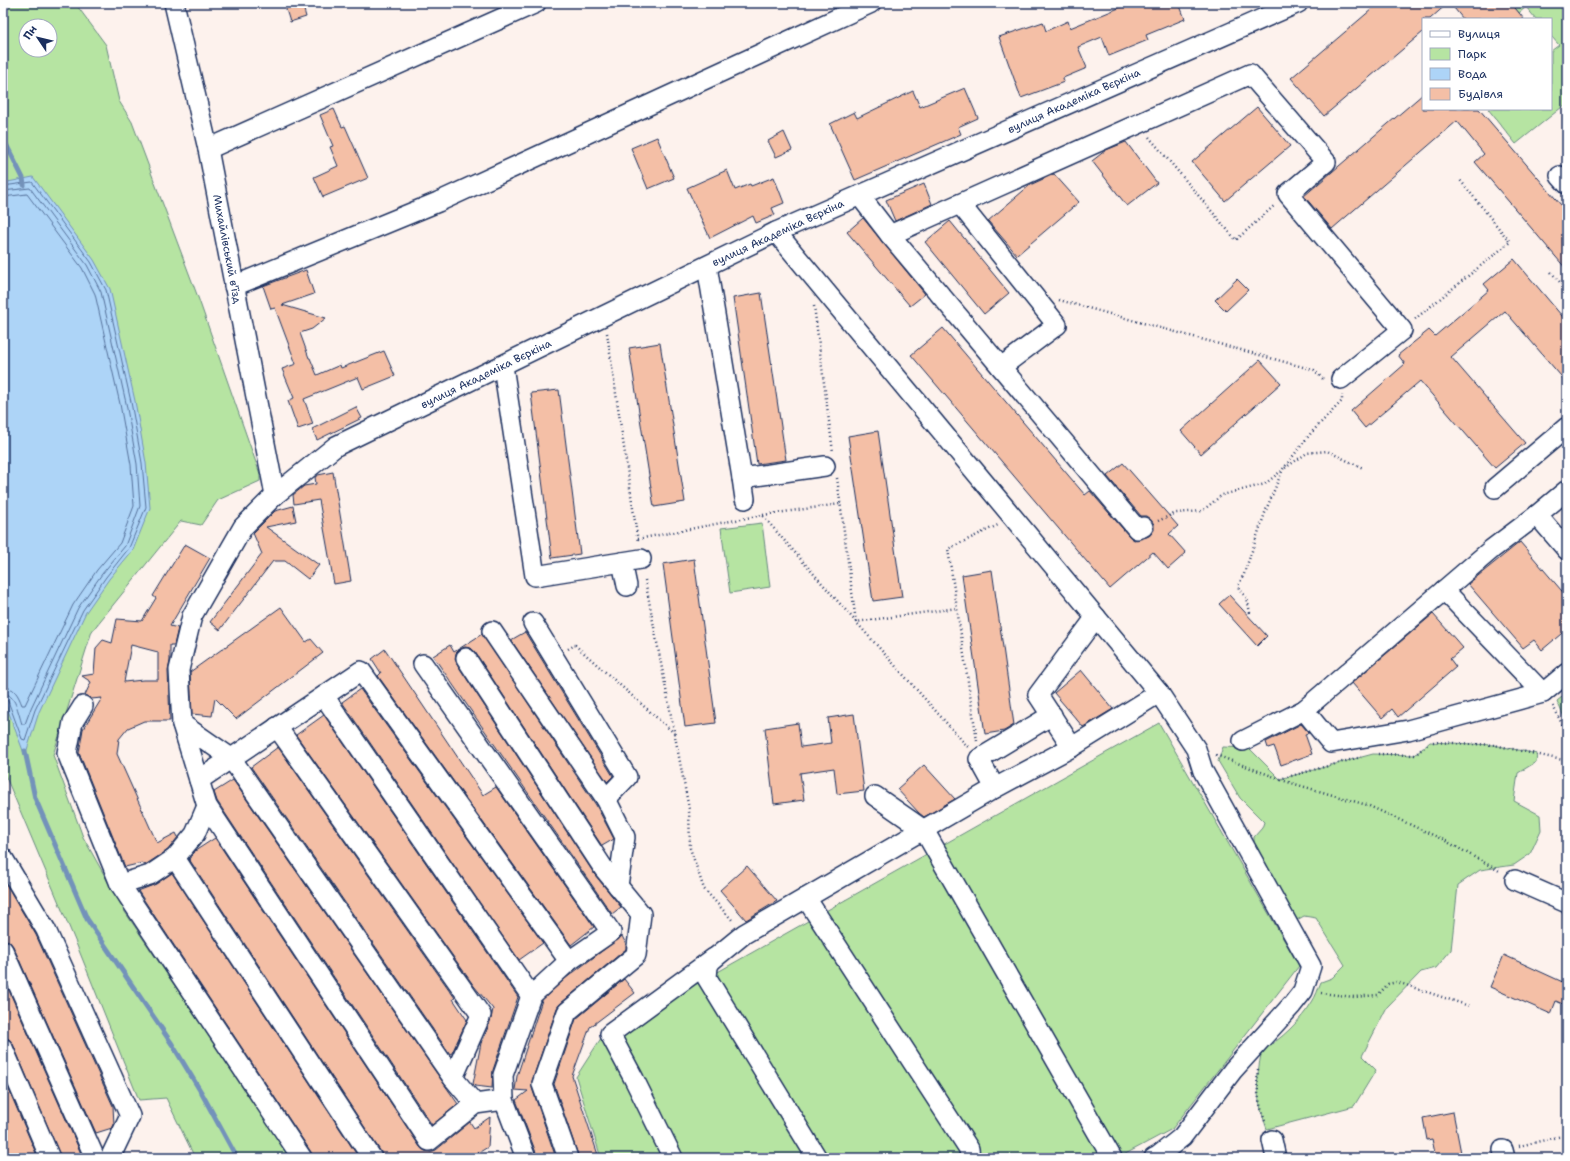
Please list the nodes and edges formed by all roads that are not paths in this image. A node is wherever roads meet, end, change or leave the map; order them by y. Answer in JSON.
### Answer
{"nodes":[{"id":1,"x":174,"y":3,"type":"edge"},
{"id":2,"x":536,"y":3,"type":"edge"},
{"id":3,"x":871,"y":3,"type":"edge"},
{"id":4,"x":1298,"y":3,"type":"edge"},
{"id":5,"x":208,"y":149,"type":"junction"},
{"id":6,"x":860,"y":196,"type":"junction"},
{"id":7,"x":960,"y":204,"type":"junction"},
{"id":8,"x":776,"y":232,"type":"junction"},
{"id":9,"x":890,"y":235,"type":"junction"},
{"id":10,"x":707,"y":266,"type":"junction"},
{"id":11,"x":234,"y":286,"type":"junction"},
{"id":12,"x":503,"y":366,"type":"junction"},
{"id":13,"x":1001,"y":367,"type":"junction"},
{"id":14,"x":1341,"y":379,"type":"road end"},
{"id":15,"x":1567,"y":427,"type":"edge"},
{"id":16,"x":832,"y":466,"type":"road end"},
{"id":17,"x":742,"y":478,"type":"junction"},
{"id":18,"x":1495,"y":488,"type":"dead end"},
{"id":19,"x":1567,"y":490,"type":"edge"},
{"id":20,"x":275,"y":495,"type":"junction"},
{"id":21,"x":745,"y":499,"type":"dead end"},
{"id":22,"x":1537,"y":515,"type":"junction"},
{"id":23,"x":1143,"y":527,"type":"road end"},
{"id":24,"x":1567,"y":550,"type":"edge"},
{"id":25,"x":641,"y":560,"type":"road end"},
{"id":26,"x":622,"y":562,"type":"junction"},
{"id":27,"x":627,"y":586,"type":"dead end"},
{"id":28,"x":1447,"y":587,"type":"junction"},
{"id":29,"x":1096,"y":617,"type":"junction"},
{"id":30,"x":533,"y":623,"type":"dead end"},
{"id":31,"x":492,"y":631,"type":"dead end"},
{"id":32,"x":466,"y":658,"type":"dead end"},
{"id":33,"x":423,"y":664,"type":"dead end"},
{"id":34,"x":1567,"y":673,"type":"edge"},
{"id":35,"x":1159,"y":693,"type":"junction"},
{"id":36,"x":1543,"y":693,"type":"junction"},
{"id":37,"x":324,"y":696,"type":"junction"},
{"id":38,"x":83,"y":706,"type":"dead end"},
{"id":39,"x":1304,"y":710,"type":"junction"},
{"id":40,"x":1052,"y":715,"type":"junction"},
{"id":41,"x":182,"y":724,"type":"junction"},
{"id":42,"x":278,"y":727,"type":"junction"},
{"id":43,"x":1243,"y":741,"type":"dead end"},
{"id":44,"x":1072,"y":747,"type":"junction"},
{"id":45,"x":231,"y":758,"type":"junction"},
{"id":46,"x":199,"y":780,"type":"junction"},
{"id":47,"x":995,"y":788,"type":"junction"},
{"id":48,"x":875,"y":796,"type":"dead end"},
{"id":49,"x":606,"y":799,"type":"junction"},
{"id":50,"x":207,"y":806,"type":"junction"},
{"id":51,"x":924,"y":830,"type":"junction"},
{"id":52,"x":3,"y":858,"type":"edge"},
{"id":53,"x":175,"y":858,"type":"junction"},
{"id":54,"x":1515,"y":880,"type":"road end"},
{"id":55,"x":120,"y":884,"type":"junction"},
{"id":56,"x":618,"y":886,"type":"junction"},
{"id":57,"x":806,"y":898,"type":"junction"},
{"id":58,"x":1567,"y":903,"type":"edge"},
{"id":59,"x":611,"y":932,"type":"junction"},
{"id":60,"x":638,"y":934,"type":"junction"},
{"id":61,"x":3,"y":950,"type":"edge"},
{"id":62,"x":716,"y":956,"type":"junction"},
{"id":63,"x":569,"y":961,"type":"junction"},
{"id":64,"x":531,"y":996,"type":"junction"},
{"id":65,"x":3,"y":1048,"type":"edge"},
{"id":66,"x":453,"y":1078,"type":"junction"},
{"id":67,"x":504,"y":1100,"type":"junction"},
{"id":68,"x":475,"y":1104,"type":"junction"},
{"id":69,"x":1272,"y":1140,"type":"road end"},
{"id":70,"x":50,"y":1158,"type":"edge"},
{"id":71,"x":95,"y":1158,"type":"edge"},
{"id":72,"x":110,"y":1158,"type":"edge"},
{"id":73,"x":302,"y":1158,"type":"edge"},
{"id":74,"x":372,"y":1158,"type":"edge"},
{"id":75,"x":526,"y":1158,"type":"edge"},
{"id":76,"x":568,"y":1158,"type":"edge"},
{"id":77,"x":673,"y":1158,"type":"edge"},
{"id":78,"x":817,"y":1158,"type":"edge"},
{"id":79,"x":970,"y":1158,"type":"edge"},
{"id":80,"x":1112,"y":1158,"type":"edge"},
{"id":81,"x":1154,"y":1158,"type":"edge"},
{"id":82,"x":1276,"y":1158,"type":"edge"}],
"edges":[{"from":1,"to":5,"type":"street","name":"Михайлівський в'їзд"},
{"from":2,"to":5,"type":"street"},
{"from":3,"to":11,"type":"street"},
{"from":4,"to":6,"type":"street","name":"вулиця Академіка Вєркіна"},
{"from":5,"to":11,"type":"street","name":"Михайлівський в'їзд"},
{"from":6,"to":8,"type":"street","name":"вулиця Академіка Вєркіна"},
{"from":6,"to":9,"type":"street"},
{"from":7,"to":9,"type":"street"},
{"from":7,"to":13,"type":"street"},
{"from":7,"to":14,"type":"street"},
{"from":8,"to":10,"type":"street","name":"вулиця Академіка Вєркіна"},
{"from":8,"to":29,"type":"street"},
{"from":9,"to":13,"type":"street"},
{"from":10,"to":12,"type":"street","name":"вулиця Академіка Вєркіна"},
{"from":10,"to":17,"type":"street"},
{"from":11,"to":20,"type":"street","name":"Михайлівський в'їзд"},
{"from":12,"to":20,"type":"street","name":"вулиця Академіка Вєркіна"},
{"from":12,"to":26,"type":"street"},
{"from":13,"to":23,"type":"street"},
{"from":15,"to":18,"type":"street"},
{"from":16,"to":17,"type":"street"},
{"from":17,"to":21,"type":"street"},
{"from":19,"to":22,"type":"street"},
{"from":20,"to":41,"type":"street","name":"вулиця Академіка Вєркіна"},
{"from":22,"to":24,"type":"street"},
{"from":22,"to":28,"type":"street"},
{"from":25,"to":26,"type":"street"},
{"from":26,"to":27,"type":"street"},
{"from":28,"to":36,"type":"street"},
{"from":28,"to":39,"type":"street"},
{"from":29,"to":35,"type":"street"},
{"from":29,"to":40,"type":"street"},
{"from":30,"to":49,"type":"street"},
{"from":31,"to":49,"type":"street"},
{"from":32,"to":56,"type":"street"},
{"from":33,"to":59,"type":"street"},
{"from":34,"to":36,"type":"street"},
{"from":35,"to":44,"type":"street"},
{"from":35,"to":81,"type":"street"},
{"from":36,"to":39,"type":"street"},
{"from":37,"to":42,"type":"street"},
{"from":37,"to":63,"type":"street"},
{"from":37,"to":64,"type":"street"},
{"from":38,"to":55,"type":"street"},
{"from":39,"to":43,"type":"street"},
{"from":40,"to":44,"type":"street"},
{"from":40,"to":47,"type":"street"},
{"from":41,"to":45,"type":"street"},
{"from":41,"to":46,"type":"street","name":"вулиця Академіка Вєркіна"},
{"from":42,"to":45,"type":"street"},
{"from":42,"to":66,"type":"street"},
{"from":44,"to":47,"type":"street"},
{"from":45,"to":46,"type":"street"},
{"from":45,"to":66,"type":"street"},
{"from":46,"to":50,"type":"street","name":"вулиця Академіка Вєркіна"},
{"from":47,"to":51,"type":"street"},
{"from":48,"to":51,"type":"street"},
{"from":49,"to":56,"type":"street"},
{"from":50,"to":53,"type":"street"},
{"from":50,"to":68,"type":"street","name":"вулиця Академіка Вєркіна"},
{"from":51,"to":57,"type":"street"},
{"from":51,"to":80,"type":"street"},
{"from":52,"to":72,"type":"street"},
{"from":53,"to":55,"type":"street"},
{"from":53,"to":74,"type":"street"},
{"from":54,"to":58,"type":"street"},
{"from":55,"to":73,"type":"street"},
{"from":56,"to":60,"type":"street"},
{"from":57,"to":62,"type":"street"},
{"from":57,"to":79,"type":"street"},
{"from":59,"to":60,"type":"street"},
{"from":59,"to":63,"type":"street"},
{"from":60,"to":76,"type":"street"},
{"from":61,"to":71,"type":"street"},
{"from":62,"to":77,"type":"street"},
{"from":62,"to":78,"type":"street"},
{"from":63,"to":64,"type":"street"},
{"from":64,"to":67,"type":"street"},
{"from":65,"to":70,"type":"street"},
{"from":66,"to":68,"type":"street"},
{"from":67,"to":68,"type":"street"},
{"from":67,"to":75,"type":"street"},
{"from":69,"to":82,"type":"street"}]}
